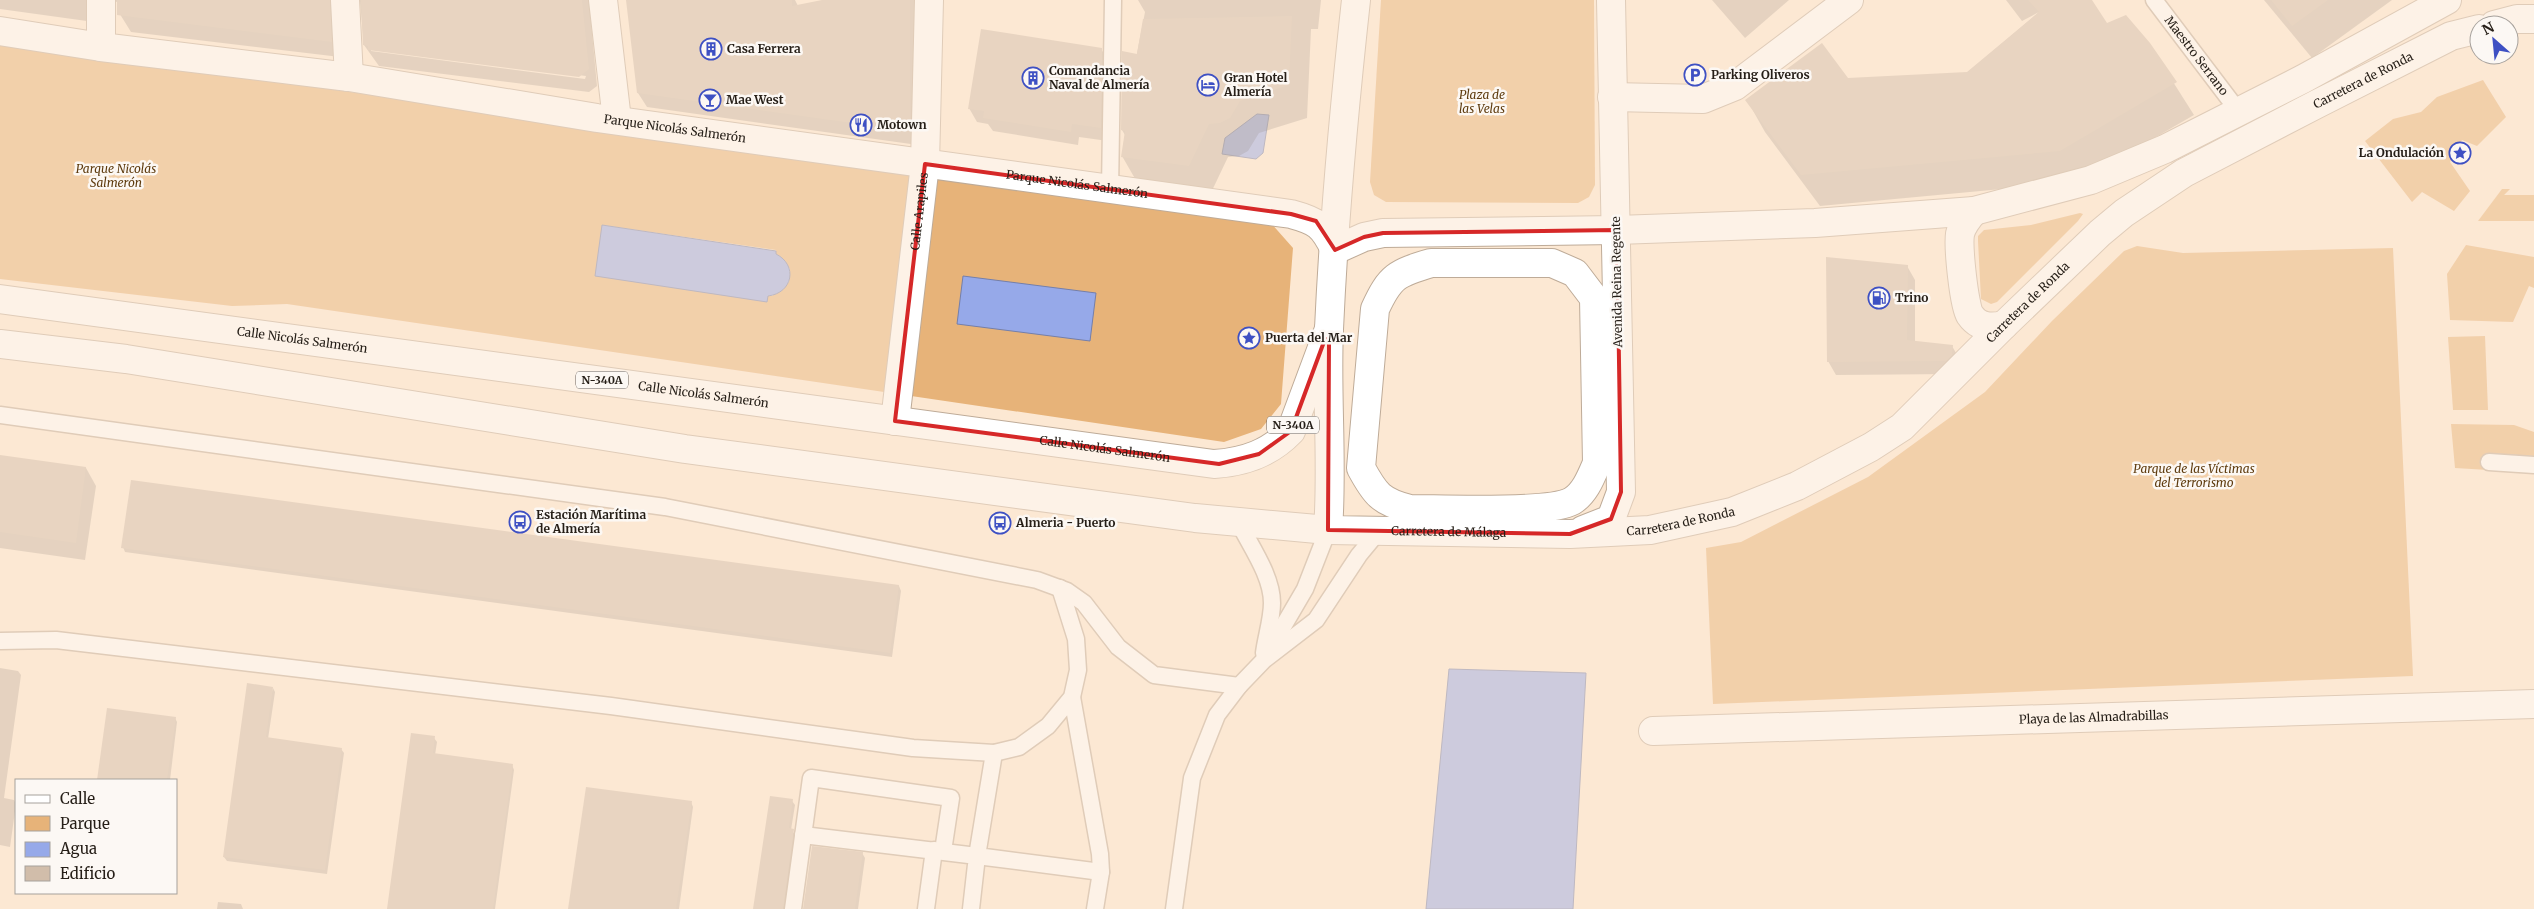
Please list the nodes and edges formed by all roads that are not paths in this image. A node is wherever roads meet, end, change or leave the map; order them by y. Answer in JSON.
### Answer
{"nodes":[{"id":1,"x":102,"y":0,"type":"edge"},
{"id":2,"x":344,"y":0,"type":"edge"},
{"id":3,"x":603,"y":0,"type":"edge"},
{"id":4,"x":929,"y":0,"type":"edge"},
{"id":5,"x":1113,"y":0,"type":"edge"},
{"id":6,"x":1356,"y":0,"type":"edge"},
{"id":7,"x":1611,"y":0,"type":"edge"},
{"id":8,"x":1849,"y":0,"type":"edge"},
{"id":9,"x":2154,"y":0,"type":"edge"},
{"id":10,"x":2447,"y":0,"type":"edge"},
{"id":11,"x":2519,"y":19,"type":"edge"},
{"id":12,"x":2534,"y":19,"type":"edge"},
{"id":13,"x":0,"y":31,"type":"edge"},
{"id":14,"x":2469,"y":32,"type":"edge"},
{"id":15,"x":101,"y":46,"type":"junction"},
{"id":16,"x":349,"y":78,"type":"junction"},
{"id":17,"x":1612,"y":97,"type":"junction"},
{"id":18,"x":2239,"y":112,"type":"junction"},
{"id":19,"x":617,"y":120,"type":"junction"},
{"id":20,"x":925,"y":164,"type":"junction"},
{"id":21,"x":1110,"y":190,"type":"junction"},
{"id":22,"x":1974,"y":211,"type":"junction"},
{"id":23,"x":1617,"y":230,"type":"junction"},
{"id":24,"x":1335,"y":250,"type":"junction"},
{"id":25,"x":0,"y":299,"type":"edge"},
{"id":26,"x":1374,"y":309,"type":"joint"},
{"id":27,"x":2004,"y":325,"type":"junction"},
{"id":28,"x":1329,"y":329,"type":"junction"},
{"id":29,"x":0,"y":344,"type":"edge"},
{"id":30,"x":0,"y":415,"type":"edge"},
{"id":31,"x":895,"y":421,"type":"junction"},
{"id":32,"x":2489,"y":462,"type":"dead end"},
{"id":33,"x":2534,"y":465,"type":"edge"},
{"id":34,"x":1239,"y":524,"type":"junction"},
{"id":35,"x":1328,"y":530,"type":"junction"},
{"id":36,"x":1378,"y":532,"type":"junction"},
{"id":37,"x":1570,"y":534,"type":"junction"},
{"id":38,"x":1060,"y":588,"type":"junction"},
{"id":39,"x":0,"y":641,"type":"edge"},
{"id":40,"x":1264,"y":660,"type":"junction"},
{"id":41,"x":1239,"y":686,"type":"junction"},
{"id":42,"x":1072,"y":697,"type":"junction"},
{"id":43,"x":2534,"y":704,"type":"edge"},
{"id":44,"x":1653,"y":731,"type":"dead end"},
{"id":45,"x":994,"y":753,"type":"junction"},
{"id":46,"x":803,"y":835,"type":"junction"},
{"id":47,"x":938,"y":851,"type":"junction"},
{"id":48,"x":977,"y":856,"type":"junction"},
{"id":49,"x":1100,"y":872,"type":"junction"},
{"id":50,"x":793,"y":909,"type":"edge"},
{"id":51,"x":926,"y":909,"type":"edge"},
{"id":52,"x":971,"y":909,"type":"edge"},
{"id":53,"x":1095,"y":909,"type":"edge"},
{"id":54,"x":1174,"y":909,"type":"edge"}],
"edges":[{"from":1,"to":15,"type":"main road"},
{"from":2,"to":16,"type":"main road"},
{"from":3,"to":19,"type":"main road"},
{"from":4,"to":20,"type":"main road","name":"Calle Arapiles"},
{"from":5,"to":21,"type":"lane"},
{"from":6,"to":24,"type":"main road"},
{"from":7,"to":17,"type":"main road","name":"Avenida Reina Regente"},
{"from":8,"to":17,"type":"main road"},
{"from":9,"to":18,"type":"lane","name":"Maestro Serrano"},
{"from":10,"to":18,"type":"main road"},
{"from":11,"to":12,"type":"main road"},
{"from":13,"to":15,"type":"main road","name":"Parque Nicolás Salmerón"},
{"from":14,"to":27,"type":"main road","name":"Carretera de Ronda"},
{"from":15,"to":16,"type":"main road","name":"Parque Nicolás Salmerón"},
{"from":16,"to":19,"type":"main road","name":"Parque Nicolás Salmerón"},
{"from":17,"to":23,"type":"main road","name":"Avenida Reina Regente"},
{"from":18,"to":22,"type":"main road"},
{"from":19,"to":20,"type":"main road","name":"Parque Nicolás Salmerón"},
{"from":20,"to":21,"type":"main road","name":"Parque Nicolás Salmerón"},
{"from":20,"to":31,"type":"main road","name":"Calle Arapiles"},
{"from":21,"to":24,"type":"main road","name":"Parque Nicolás Salmerón"},
{"from":22,"to":23,"type":"main road"},
{"from":22,"to":27,"type":"main road"},
{"from":23,"to":24,"type":"main road"},
{"from":23,"to":37,"type":"main road","name":"Avenida Reina Regente"},
{"from":24,"to":28,"type":"main road"},
{"from":25,"to":31,"type":"main road","name":"Calle Nicolás Salmerón","number":"N-340A"},
{"from":26,"to":26,"type":"main road"},
{"from":27,"to":37,"type":"main road","name":"Carretera de Ronda"},
{"from":28,"to":31,"type":"main road","name":"Calle Nicolás Salmerón","number":"N-340A"},
{"from":28,"to":35,"type":"main road"},
{"from":29,"to":34,"type":"main road"},
{"from":30,"to":38,"type":"lane"},
{"from":32,"to":33,"type":"lane"},
{"from":34,"to":35,"type":"main road"},
{"from":34,"to":40,"type":"lane"},
{"from":35,"to":36,"type":"main road","name":"Carretera de Málaga"},
{"from":35,"to":40,"type":"lane"},
{"from":36,"to":37,"type":"main road","name":"Carretera de Málaga"},
{"from":36,"to":40,"type":"lane"},
{"from":38,"to":41,"type":"lane"},
{"from":38,"to":42,"type":"lane"},
{"from":39,"to":45,"type":"lane"},
{"from":40,"to":41,"type":"lane"},
{"from":41,"to":54,"type":"lane"},
{"from":42,"to":45,"type":"lane"},
{"from":42,"to":49,"type":"lane"},
{"from":43,"to":44,"type":"main road","name":"Playa de las Almadrabillas"},
{"from":45,"to":48,"type":"lane"},
{"from":46,"to":47,"type":"lane"},
{"from":46,"to":47,"type":"lane"},
{"from":46,"to":50,"type":"lane"},
{"from":47,"to":48,"type":"lane"},
{"from":47,"to":51,"type":"lane"},
{"from":48,"to":49,"type":"lane"},
{"from":48,"to":52,"type":"lane"},
{"from":49,"to":53,"type":"lane"}]}
